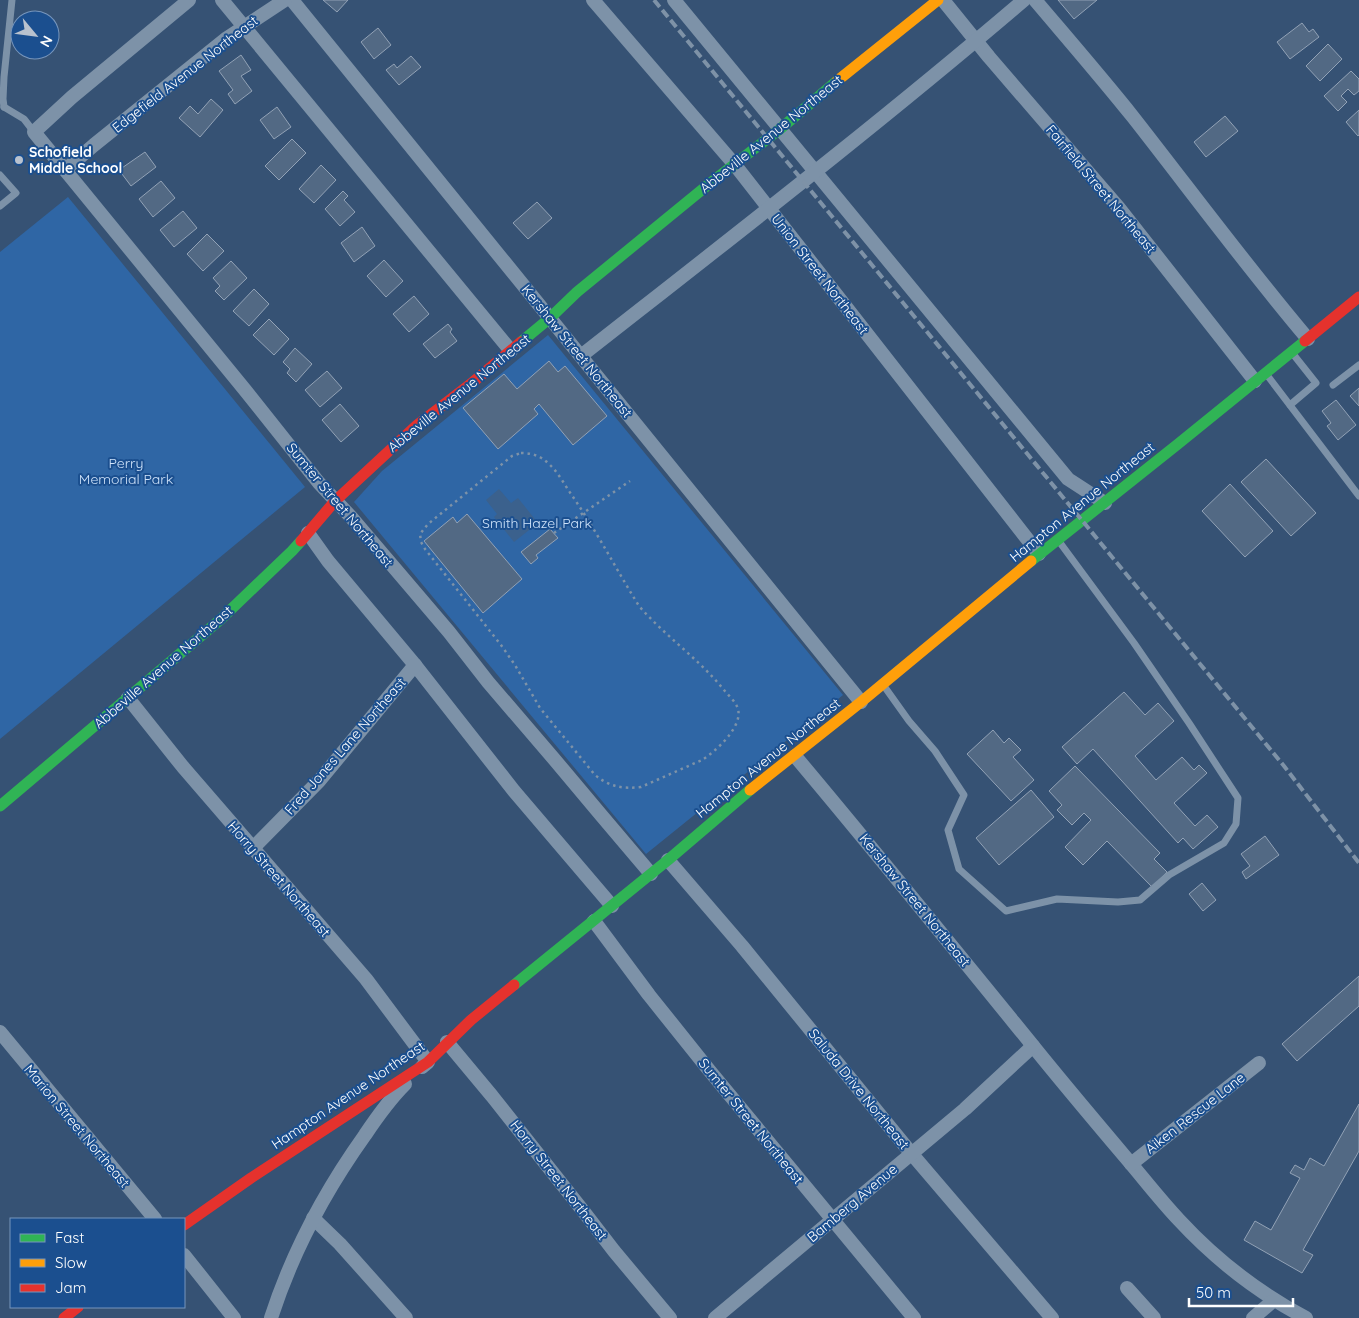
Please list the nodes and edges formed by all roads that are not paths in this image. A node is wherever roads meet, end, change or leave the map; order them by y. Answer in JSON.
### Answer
{"nodes":[{"id":1,"x":12,"y":0,"type":"edge"},
{"id":2,"x":189,"y":0,"type":"edge"},
{"id":3,"x":222,"y":0,"type":"edge"},
{"id":4,"x":284,"y":0,"type":"edge"},
{"id":5,"x":292,"y":0,"type":"edge"},
{"id":6,"x":593,"y":0,"type":"edge"},
{"id":7,"x":674,"y":0,"type":"edge"},
{"id":8,"x":938,"y":0,"type":"edge"},
{"id":9,"x":943,"y":0,"type":"edge"},
{"id":10,"x":1024,"y":0,"type":"edge"},
{"id":11,"x":1035,"y":0,"type":"edge"},
{"id":12,"x":244,"y":27,"type":"junction"},
{"id":13,"x":976,"y":41,"type":"junction"},
{"id":14,"x":2,"y":109,"type":"edge"},
{"id":15,"x":780,"y":129,"type":"junction"},
{"id":16,"x":34,"y":132,"type":"junction"},
{"id":17,"x":734,"y":165,"type":"junction"},
{"id":18,"x":65,"y":170,"type":"junction"},
{"id":19,"x":816,"y":171,"type":"junction"},
{"id":20,"x":0,"y":175,"type":"edge"},
{"id":21,"x":0,"y":206,"type":"edge"},
{"id":22,"x":769,"y":209,"type":"junction"},
{"id":23,"x":1358,"y":300,"type":"edge"},
{"id":24,"x":550,"y":318,"type":"junction"},
{"id":25,"x":1308,"y":339,"type":"junction"},
{"id":26,"x":511,"y":351,"type":"junction"},
{"id":27,"x":1291,"y":352,"type":"junction"},
{"id":28,"x":581,"y":356,"type":"junction"},
{"id":29,"x":1359,"y":364,"type":"edge"},
{"id":30,"x":1260,"y":377,"type":"junction"},
{"id":31,"x":1333,"y":385,"type":"dead end"},
{"id":32,"x":1290,"y":405,"type":"junction"},
{"id":33,"x":1359,"y":496,"type":"edge"},
{"id":34,"x":335,"y":501,"type":"junction"},
{"id":35,"x":1105,"y":503,"type":"junction"},
{"id":36,"x":308,"y":533,"type":"junction"},
{"id":37,"x":1058,"y":540,"type":"junction"},
{"id":38,"x":1039,"y":554,"type":"junction"},
{"id":39,"x":415,"y":665,"type":"junction"},
{"id":40,"x":883,"y":684,"type":"junction"},
{"id":41,"x":128,"y":698,"type":"junction"},
{"id":42,"x":861,"y":702,"type":"junction"},
{"id":43,"x":794,"y":756,"type":"junction"},
{"id":44,"x":0,"y":806,"type":"edge"},
{"id":45,"x":253,"y":848,"type":"junction"},
{"id":46,"x":668,"y":860,"type":"junction"},
{"id":47,"x":651,"y":874,"type":"junction"},
{"id":48,"x":612,"y":906,"type":"junction"},
{"id":49,"x":594,"y":921,"type":"junction"},
{"id":50,"x":0,"y":1032,"type":"edge"},
{"id":51,"x":447,"y":1042,"type":"junction"},
{"id":52,"x":1033,"y":1046,"type":"junction"},
{"id":53,"x":428,"y":1062,"type":"junction"},
{"id":54,"x":1259,"y":1063,"type":"dead end"},
{"id":55,"x":911,"y":1152,"type":"junction"},
{"id":56,"x":1131,"y":1164,"type":"junction"},
{"id":57,"x":154,"y":1218,"type":"edge"},
{"id":58,"x":313,"y":1218,"type":"junction"},
{"id":59,"x":832,"y":1220,"type":"junction"},
{"id":60,"x":185,"y":1224,"type":"edge"},
{"id":61,"x":185,"y":1256,"type":"edge"},
{"id":62,"x":1127,"y":1288,"type":"dead end"},
{"id":63,"x":1274,"y":1300,"type":"junction"},
{"id":64,"x":77,"y":1308,"type":"edge"},
{"id":65,"x":64,"y":1318,"type":"edge"},
{"id":66,"x":234,"y":1318,"type":"edge"},
{"id":67,"x":271,"y":1318,"type":"edge"},
{"id":68,"x":406,"y":1318,"type":"edge"},
{"id":69,"x":670,"y":1318,"type":"edge"},
{"id":70,"x":715,"y":1318,"type":"edge"},
{"id":71,"x":914,"y":1318,"type":"edge"},
{"id":72,"x":1052,"y":1318,"type":"edge"},
{"id":73,"x":1154,"y":1318,"type":"edge"},
{"id":74,"x":1253,"y":1318,"type":"edge"},
{"id":75,"x":1306,"y":1318,"type":"edge"}],
"edges":[{"from":1,"to":14,"type":"lane"},
{"from":2,"to":16,"type":"street"},
{"from":3,"to":12,"type":"street"},
{"from":4,"to":12,"type":"street","name":"Edgefield Avenue Northeast"},
{"from":5,"to":24,"type":"street","name":"Kershaw Street Northeast"},
{"from":6,"to":17,"type":"street","name":"Union Street Northeast"},
{"from":7,"to":15,"type":"street"},
{"from":8,"to":15,"type":"street","name":"Abbeville Avenue Northeast"},
{"from":9,"to":13,"type":"street","name":"Fairfield Street Northeast"},
{"from":10,"to":13,"type":"street"},
{"from":11,"to":25,"type":"street"},
{"from":12,"to":18,"type":"street","name":"Edgefield Avenue Northeast"},
{"from":12,"to":26,"type":"street"},
{"from":13,"to":19,"type":"street"},
{"from":13,"to":30,"type":"street","name":"Fairfield Street Northeast"},
{"from":14,"to":16,"type":"lane"},
{"from":15,"to":17,"type":"street","name":"Abbeville Avenue Northeast"},
{"from":15,"to":19,"type":"street"},
{"from":16,"to":18,"type":"street","name":"Sumter Street Northeast"},
{"from":17,"to":22,"type":"street","name":"Union Street Northeast"},
{"from":17,"to":24,"type":"street","name":"Abbeville Avenue Northeast"},
{"from":18,"to":34,"type":"street","name":"Sumter Street Northeast"},
{"from":19,"to":22,"type":"street"},
{"from":19,"to":35,"type":"street"},
{"from":20,"to":21,"type":"lane"},
{"from":22,"to":28,"type":"street"},
{"from":22,"to":38,"type":"street","name":"Union Street Northeast"},
{"from":23,"to":25,"type":"street","name":"Hampton Avenue Northeast"},
{"from":24,"to":26,"type":"street","name":"Abbeville Avenue Northeast"},
{"from":24,"to":28,"type":"street","name":"Kershaw Street Northeast"},
{"from":25,"to":27,"type":"street","name":"Hampton Avenue Northeast"},
{"from":26,"to":34,"type":"street","name":"Abbeville Avenue Northeast"},
{"from":27,"to":30,"type":"street","name":"Hampton Avenue Northeast"},
{"from":27,"to":32,"type":"lane"},
{"from":28,"to":42,"type":"street","name":"Kershaw Street Northeast"},
{"from":29,"to":31,"type":"lane"},
{"from":30,"to":32,"type":"lane"},
{"from":30,"to":35,"type":"street","name":"Hampton Avenue Northeast"},
{"from":32,"to":33,"type":"lane"},
{"from":34,"to":36,"type":"street","name":"Abbeville Avenue Northeast"},
{"from":34,"to":47,"type":"street","name":"Sumter Street Northeast"},
{"from":35,"to":37,"type":"street","name":"Hampton Avenue Northeast"},
{"from":36,"to":39,"type":"street"},
{"from":36,"to":41,"type":"street","name":"Abbeville Avenue Northeast"},
{"from":37,"to":38,"type":"street","name":"Hampton Avenue Northeast"},
{"from":37,"to":40,"type":"lane"},
{"from":38,"to":40,"type":"street","name":"Hampton Avenue Northeast"},
{"from":39,"to":45,"type":"street","name":"Fred Jones Lane Northeast"},
{"from":39,"to":48,"type":"street"},
{"from":40,"to":42,"type":"street","name":"Hampton Avenue Northeast"},
{"from":41,"to":44,"type":"street","name":"Abbeville Avenue Northeast"},
{"from":41,"to":45,"type":"street","name":"Horry Street Northeast"},
{"from":42,"to":43,"type":"street","name":"Hampton Avenue Northeast"},
{"from":43,"to":46,"type":"street","name":"Hampton Avenue Northeast"},
{"from":43,"to":52,"type":"street","name":"Kershaw Street Northeast"},
{"from":45,"to":53,"type":"street","name":"Horry Street Northeast"},
{"from":46,"to":47,"type":"street","name":"Hampton Avenue Northeast"},
{"from":46,"to":55,"type":"street","name":"Saluda Drive Northeast"},
{"from":47,"to":48,"type":"street","name":"Hampton Avenue Northeast"},
{"from":48,"to":49,"type":"street","name":"Hampton Avenue Northeast"},
{"from":49,"to":51,"type":"street","name":"Hampton Avenue Northeast"},
{"from":49,"to":59,"type":"street","name":"Sumter Street Northeast"},
{"from":50,"to":57,"type":"street","name":"Marion Street Northeast"},
{"from":51,"to":53,"type":"street","name":"Hampton Avenue Northeast"},
{"from":51,"to":69,"type":"street","name":"Horry Street Northeast"},
{"from":52,"to":55,"type":"street","name":"Bamberg Avenue"},
{"from":52,"to":56,"type":"street","name":"Kershaw Street Northeast"},
{"from":53,"to":58,"type":"street"},
{"from":53,"to":60,"type":"street","name":"Hampton Avenue Northeast"},
{"from":54,"to":56,"type":"street","name":"Aiken Rescue Lane"},
{"from":55,"to":59,"type":"street","name":"Bamberg Avenue"},
{"from":55,"to":72,"type":"street","name":"Saluda Drive Northeast"},
{"from":56,"to":63,"type":"street"},
{"from":58,"to":67,"type":"street"},
{"from":58,"to":68,"type":"street"},
{"from":59,"to":70,"type":"street","name":"Bamberg Avenue"},
{"from":59,"to":71,"type":"street","name":"Sumter Street Northeast"},
{"from":61,"to":66,"type":"street"},
{"from":62,"to":73,"type":"street"},
{"from":63,"to":74,"type":"street"},
{"from":63,"to":75,"type":"street"},
{"from":64,"to":65,"type":"street"}]}
